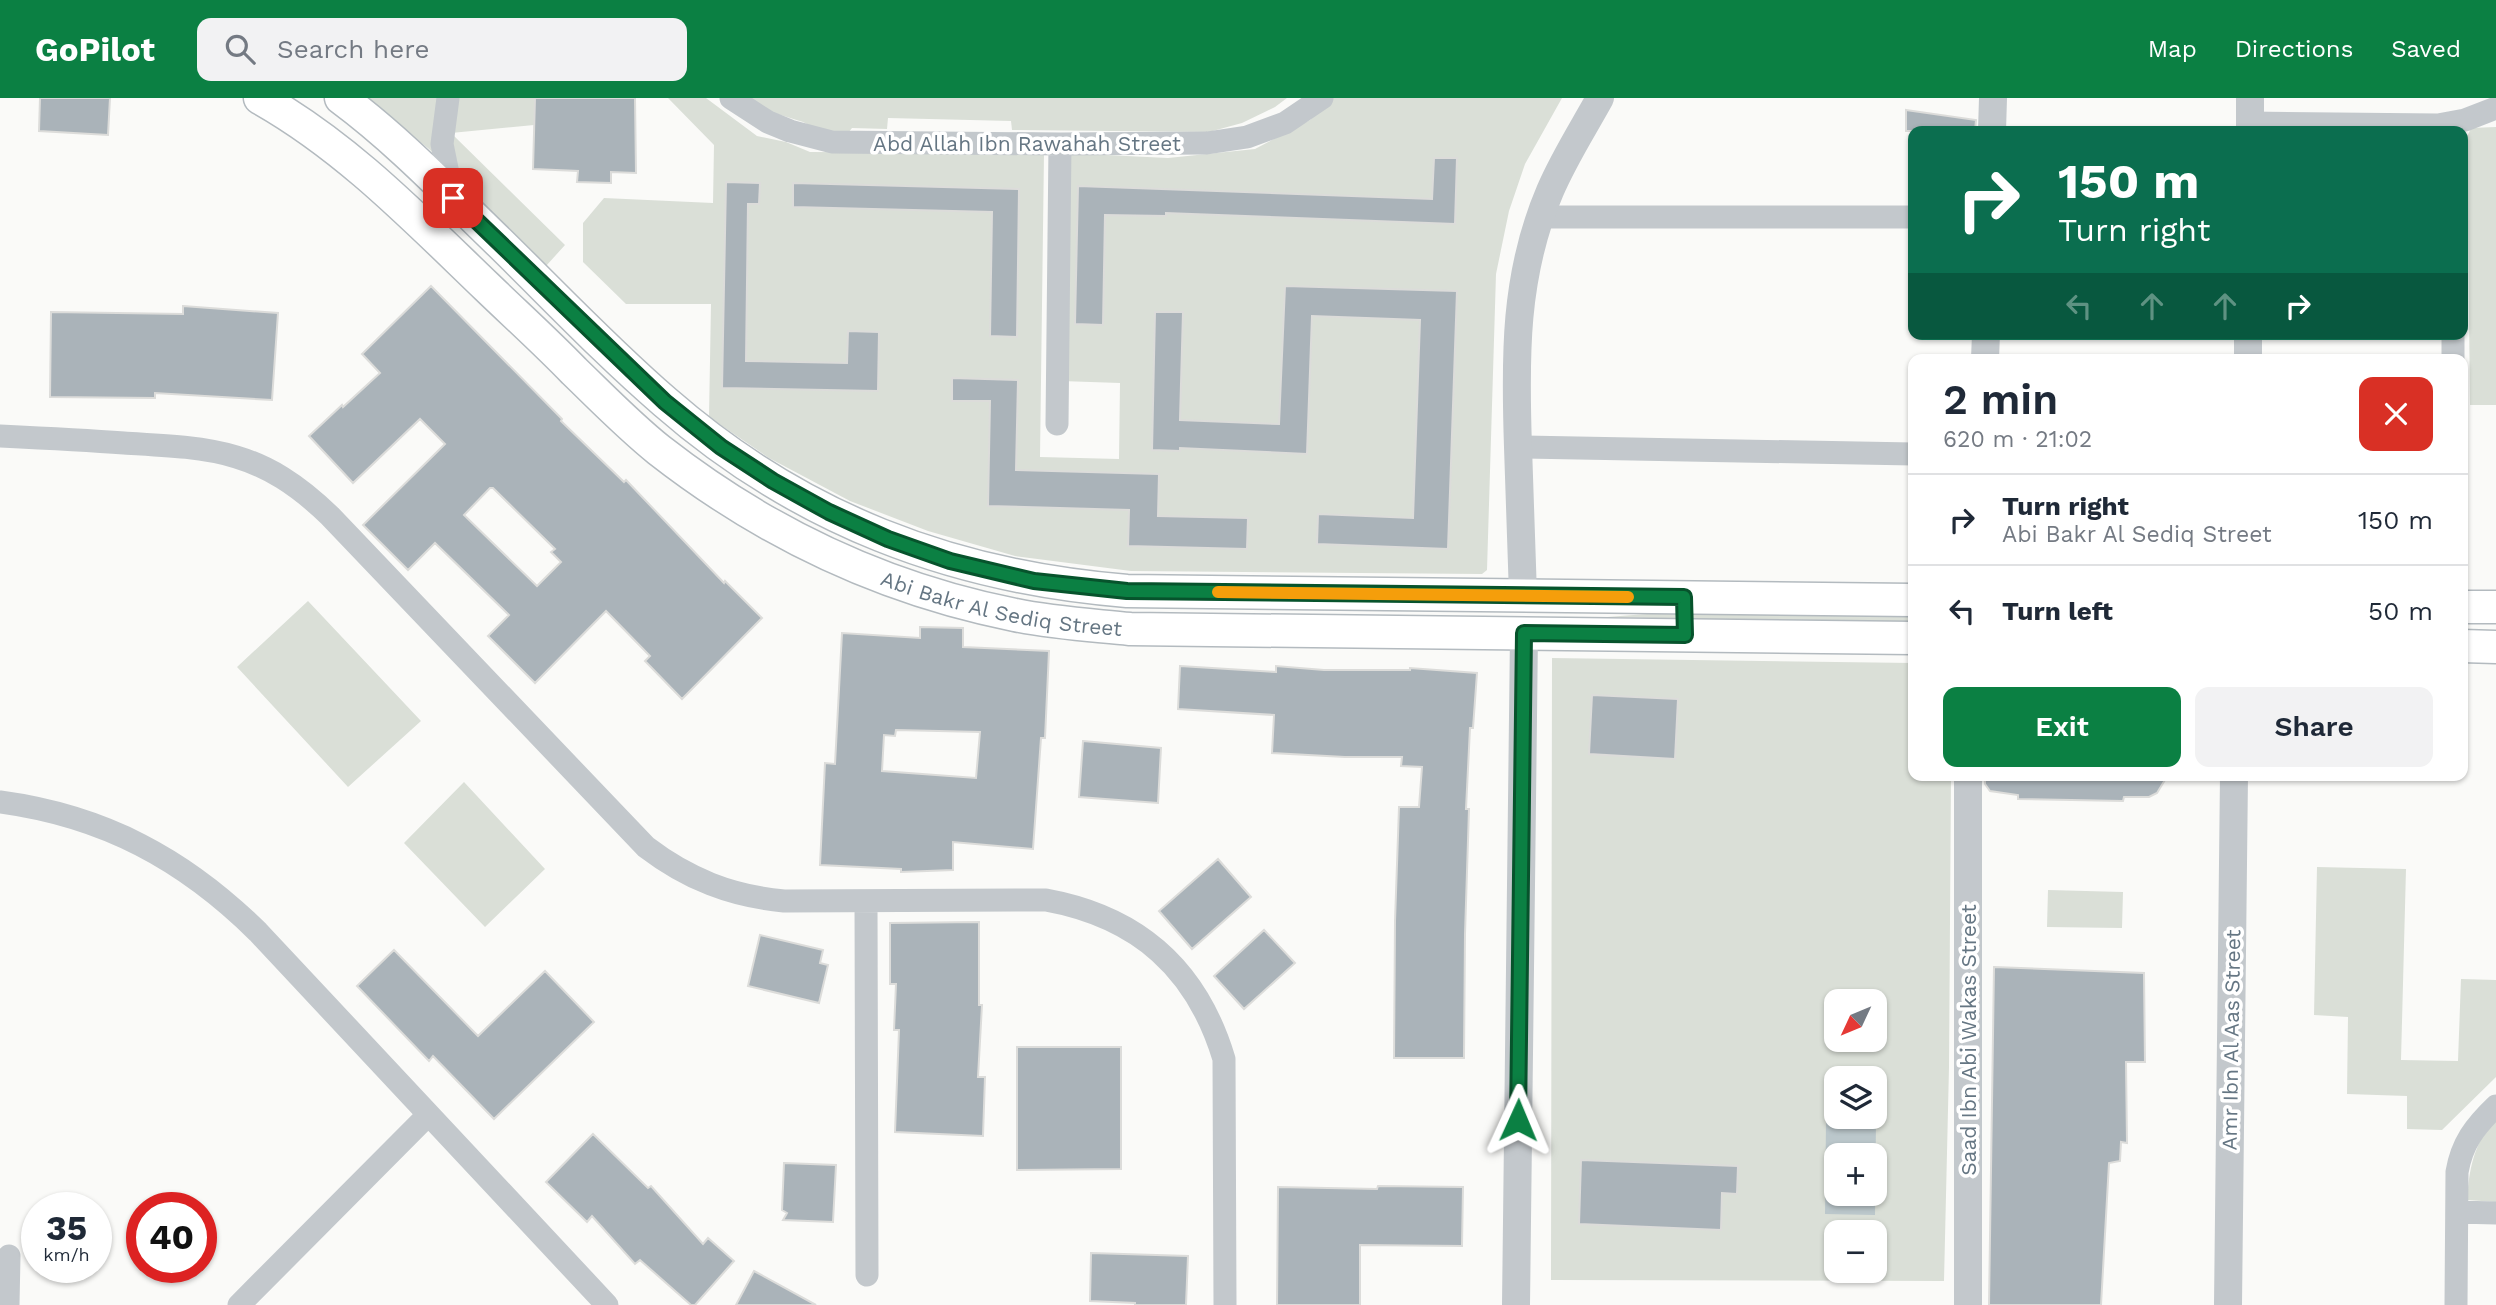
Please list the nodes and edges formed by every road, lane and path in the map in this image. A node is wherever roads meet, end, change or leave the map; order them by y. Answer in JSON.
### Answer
{"nodes":[{"id":1,"x":260,"y":98,"type":"edge"},
{"id":2,"x":341,"y":98,"type":"edge"},
{"id":3,"x":448,"y":98,"type":"edge"},
{"id":4,"x":732,"y":98,"type":"edge"},
{"id":5,"x":1322,"y":98,"type":"edge"},
{"id":6,"x":1600,"y":98,"type":"edge"},
{"id":7,"x":1993,"y":98,"type":"edge"},
{"id":8,"x":2496,"y":108,"type":"edge"},
{"id":9,"x":2250,"y":117,"type":"edge"},
{"id":10,"x":1992,"y":126,"type":"edge"},
{"id":11,"x":2445,"y":126,"type":"edge"},
{"id":12,"x":2454,"y":126,"type":"edge"},
{"id":13,"x":1060,"y":144,"type":"junction"},
{"id":14,"x":453,"y":198,"type":"junction"},
{"id":15,"x":1540,"y":217,"type":"junction"},
{"id":16,"x":1908,"y":217,"type":"edge"},
{"id":17,"x":642,"y":380,"type":"junction"},
{"id":18,"x":614,"y":411,"type":"junction"},
{"id":19,"x":1057,"y":424,"type":"dead end"},
{"id":20,"x":0,"y":436,"type":"edge"},
{"id":21,"x":1518,"y":447,"type":"junction"},
{"id":22,"x":1908,"y":454,"type":"edge"},
{"id":23,"x":1081,"y":587,"type":"junction"},
{"id":24,"x":1523,"y":595,"type":"junction"},
{"id":25,"x":1684,"y":597,"type":"junction"},
{"id":26,"x":1908,"y":600,"type":"edge"},
{"id":27,"x":2468,"y":607,"type":"edge"},
{"id":28,"x":2496,"y":607,"type":"edge"},
{"id":29,"x":1073,"y":624,"type":"junction"},
{"id":30,"x":1524,"y":633,"type":"junction"},
{"id":31,"x":1685,"y":635,"type":"junction"},
{"id":32,"x":1908,"y":638,"type":"edge"},
{"id":33,"x":2468,"y":646,"type":"edge"},
{"id":34,"x":2496,"y":647,"type":"edge"},
{"id":35,"x":1968,"y":781,"type":"edge"},
{"id":36,"x":2234,"y":781,"type":"edge"},
{"id":37,"x":0,"y":802,"type":"edge"},
{"id":38,"x":866,"y":901,"type":"junction"},
{"id":39,"x":2496,"y":1106,"type":"edge"},
{"id":40,"x":428,"y":1115,"type":"junction"},
{"id":41,"x":2457,"y":1212,"type":"junction"},
{"id":42,"x":2496,"y":1213,"type":"edge"},
{"id":43,"x":9,"y":1256,"type":"dead end"},
{"id":44,"x":867,"y":1275,"type":"dead end"},
{"id":45,"x":8,"y":1305,"type":"edge"},
{"id":46,"x":239,"y":1305,"type":"edge"},
{"id":47,"x":607,"y":1305,"type":"edge"},
{"id":48,"x":1225,"y":1305,"type":"edge"},
{"id":49,"x":1516,"y":1305,"type":"edge"},
{"id":50,"x":1968,"y":1305,"type":"edge"},
{"id":51,"x":2228,"y":1305,"type":"edge"},
{"id":52,"x":2456,"y":1305,"type":"edge"}],
"edges":[{"from":1,"to":18,"type":"main road","name":"Abi Bakr Al Sediq Street"},
{"from":2,"to":14,"type":"main road","name":"Abi Bakr Al Sediq Street"},
{"from":3,"to":14,"type":"street"},
{"from":4,"to":13,"type":"street","name":"Abd Allah Ibn Rawahah Street"},
{"from":5,"to":13,"type":"street","name":"Abd Allah Ibn Rawahah Street"},
{"from":6,"to":15,"type":"street"},
{"from":7,"to":10,"type":"street"},
{"from":8,"to":12,"type":"street"},
{"from":9,"to":11,"type":"street"},
{"from":13,"to":19,"type":"street"},
{"from":14,"to":17,"type":"main road","name":"Abi Bakr Al Sediq Street"},
{"from":15,"to":16,"type":"street"},
{"from":15,"to":21,"type":"street"},
{"from":17,"to":18,"type":"main road"},
{"from":17,"to":23,"type":"main road","name":"Abi Bakr Al Sediq Street"},
{"from":18,"to":29,"type":"main road","name":"Abi Bakr Al Sediq Street"},
{"from":20,"to":38,"type":"street"},
{"from":21,"to":22,"type":"street"},
{"from":21,"to":24,"type":"street"},
{"from":23,"to":24,"type":"main road","name":"Abi Bakr Al Sediq Street"},
{"from":23,"to":29,"type":"main road"},
{"from":24,"to":25,"type":"main road","name":"Abi Bakr Al Sediq Street"},
{"from":25,"to":26,"type":"main road","name":"Abi Bakr Al Sediq Street"},
{"from":25,"to":31,"type":"main road"},
{"from":27,"to":28,"type":"main road"},
{"from":29,"to":30,"type":"main road","name":"Abi Bakr Al Sediq Street"},
{"from":30,"to":31,"type":"main road","name":"Abi Bakr Al Sediq Street"},
{"from":30,"to":49,"type":"street"},
{"from":31,"to":32,"type":"main road","name":"Abi Bakr Al Sediq Street"},
{"from":33,"to":34,"type":"main road"},
{"from":35,"to":50,"type":"street","name":"Saad Ibn Abi Wakas Street"},
{"from":36,"to":51,"type":"street","name":"Amr Ibn Al Aas Street"},
{"from":37,"to":40,"type":"street"},
{"from":38,"to":44,"type":"street"},
{"from":38,"to":48,"type":"street"},
{"from":39,"to":41,"type":"street"},
{"from":40,"to":46,"type":"street"},
{"from":40,"to":47,"type":"street"},
{"from":41,"to":42,"type":"street"},
{"from":41,"to":52,"type":"street"},
{"from":43,"to":45,"type":"street"}]}
